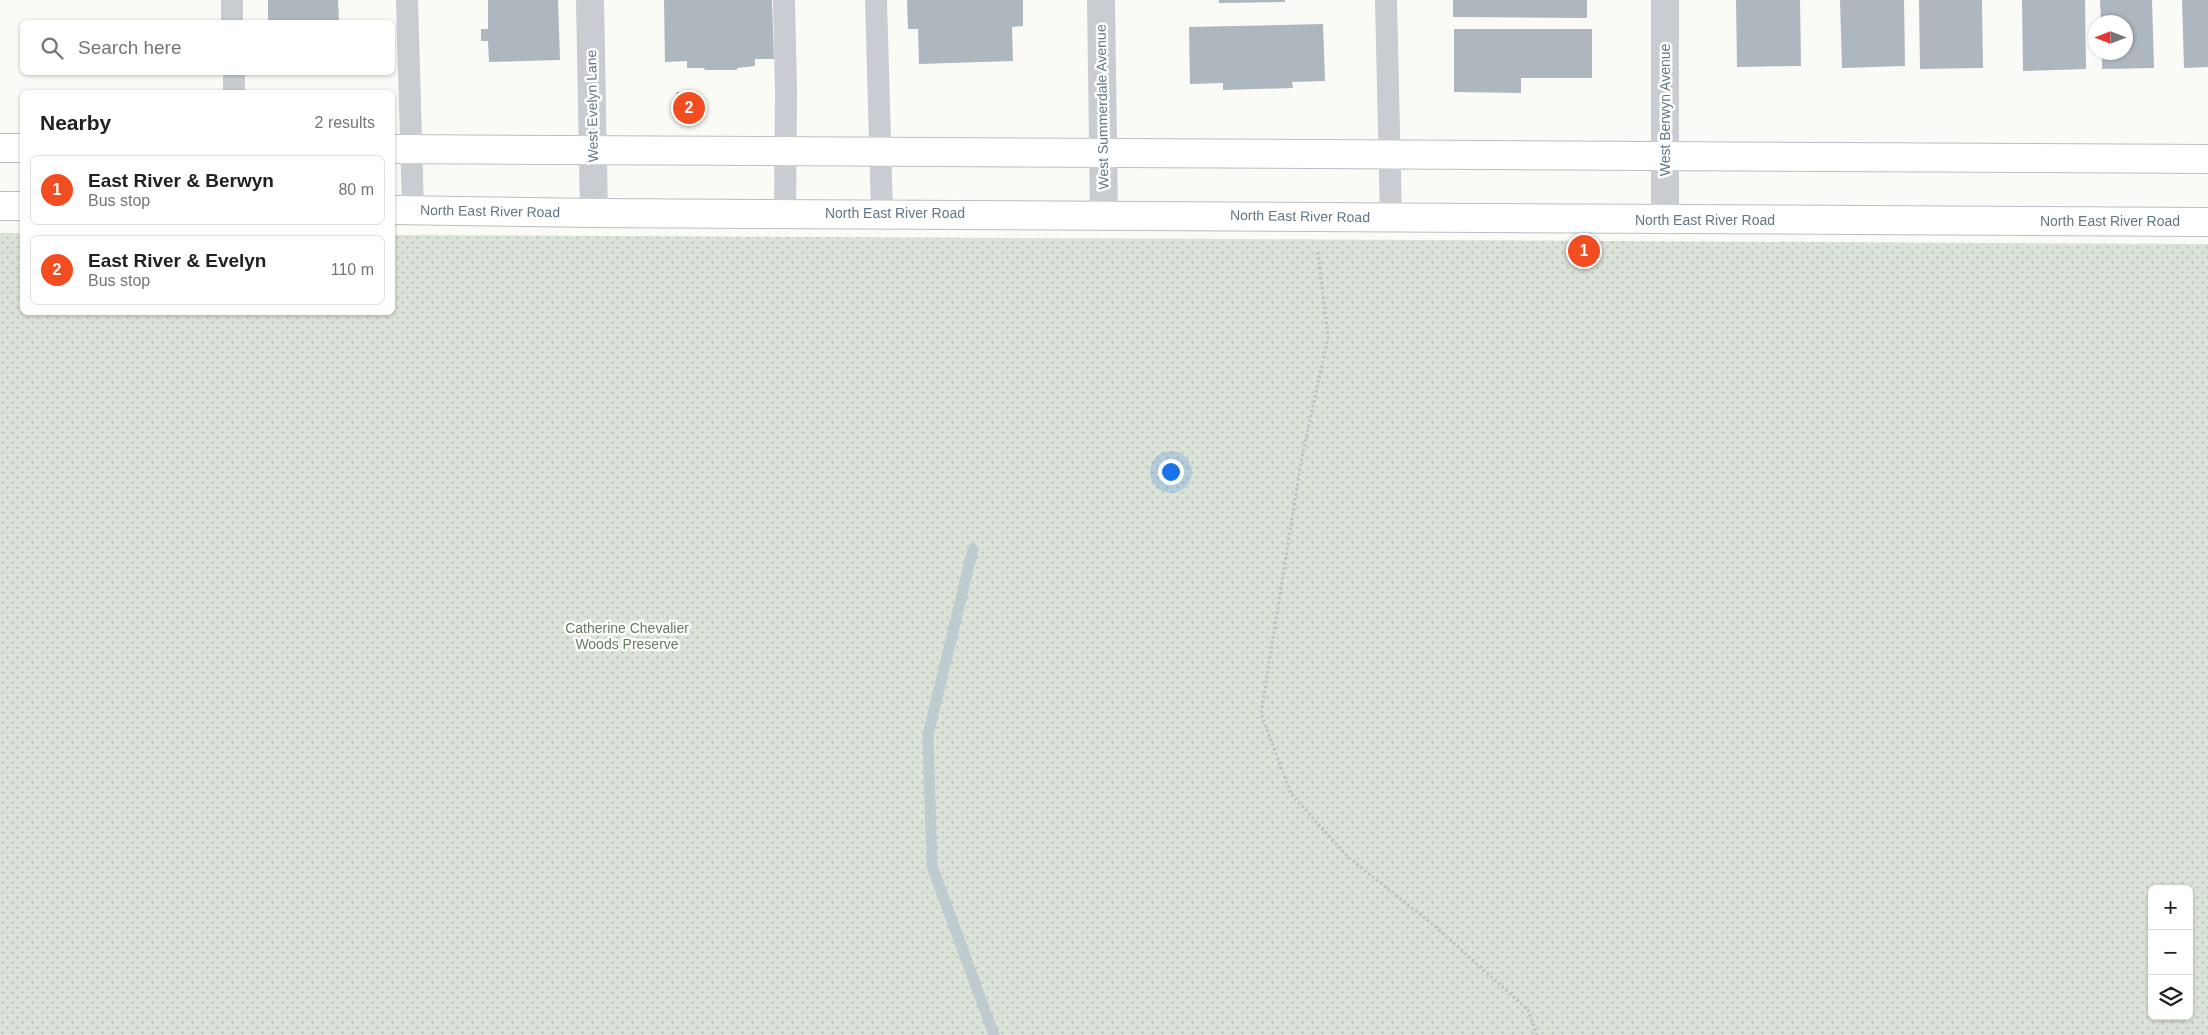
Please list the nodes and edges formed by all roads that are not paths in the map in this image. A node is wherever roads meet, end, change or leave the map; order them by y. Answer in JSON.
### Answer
{"nodes":[{"id":1,"x":232,"y":0,"type":"edge"},
{"id":2,"x":408,"y":0,"type":"edge"},
{"id":3,"x":590,"y":0,"type":"edge"},
{"id":4,"x":784,"y":0,"type":"edge"},
{"id":5,"x":876,"y":0,"type":"edge"},
{"id":6,"x":1101,"y":0,"type":"edge"},
{"id":7,"x":1386,"y":0,"type":"edge"},
{"id":8,"x":1666,"y":0,"type":"edge"},
{"id":9,"x":232,"y":20,"type":"edge"},
{"id":10,"x":234,"y":75,"type":"edge"},
{"id":11,"x":234,"y":90,"type":"edge"},
{"id":12,"x":0,"y":148,"type":"edge"},
{"id":13,"x":20,"y":148,"type":"edge"},
{"id":14,"x":402,"y":149,"type":"edge"},
{"id":15,"x":593,"y":151,"type":"junction"},
{"id":16,"x":786,"y":152,"type":"junction"},
{"id":17,"x":880,"y":152,"type":"junction"},
{"id":18,"x":1103,"y":154,"type":"junction"},
{"id":19,"x":1390,"y":155,"type":"junction"},
{"id":20,"x":1665,"y":156,"type":"junction"},
{"id":21,"x":2208,"y":159,"type":"edge"},
{"id":22,"x":0,"y":206,"type":"edge"},
{"id":23,"x":20,"y":206,"type":"edge"},
{"id":24,"x":403,"y":210,"type":"edge"},
{"id":25,"x":594,"y":213,"type":"junction"},
{"id":26,"x":785,"y":213,"type":"junction"},
{"id":27,"x":882,"y":213,"type":"junction"},
{"id":28,"x":1104,"y":214,"type":"junction"},
{"id":29,"x":1391,"y":218,"type":"junction"},
{"id":30,"x":1665,"y":220,"type":"junction"},
{"id":31,"x":2208,"y":222,"type":"edge"}],
"edges":[{"from":1,"to":9,"type":"lane"},
{"from":2,"to":14,"type":"lane"},
{"from":3,"to":15,"type":"street","name":"West Evelyn Lane"},
{"from":4,"to":16,"type":"lane"},
{"from":5,"to":17,"type":"lane"},
{"from":6,"to":18,"type":"street","name":"West Summerdale Avenue"},
{"from":7,"to":19,"type":"lane"},
{"from":8,"to":20,"type":"street","name":"West Berwyn Avenue"},
{"from":10,"to":11,"type":"lane"},
{"from":12,"to":13,"type":"main road"},
{"from":14,"to":15,"type":"main road"},
{"from":14,"to":24,"type":"lane"},
{"from":15,"to":16,"type":"main road"},
{"from":15,"to":25,"type":"street","name":"West Evelyn Lane"},
{"from":16,"to":17,"type":"main road"},
{"from":16,"to":26,"type":"lane"},
{"from":17,"to":18,"type":"main road"},
{"from":17,"to":27,"type":"lane"},
{"from":18,"to":19,"type":"main road"},
{"from":18,"to":28,"type":"street","name":"West Summerdale Avenue"},
{"from":19,"to":20,"type":"main road"},
{"from":19,"to":29,"type":"lane"},
{"from":20,"to":21,"type":"main road"},
{"from":20,"to":30,"type":"street","name":"West Berwyn Avenue"},
{"from":22,"to":23,"type":"main road"},
{"from":24,"to":25,"type":"main road","name":"North East River Road"},
{"from":25,"to":26,"type":"main road","name":"North East River Road"},
{"from":26,"to":27,"type":"main road","name":"North East River Road"},
{"from":27,"to":28,"type":"main road","name":"North East River Road"},
{"from":28,"to":29,"type":"main road","name":"North East River Road"},
{"from":29,"to":30,"type":"main road","name":"North East River Road"},
{"from":30,"to":31,"type":"main road","name":"North East River Road"}]}
